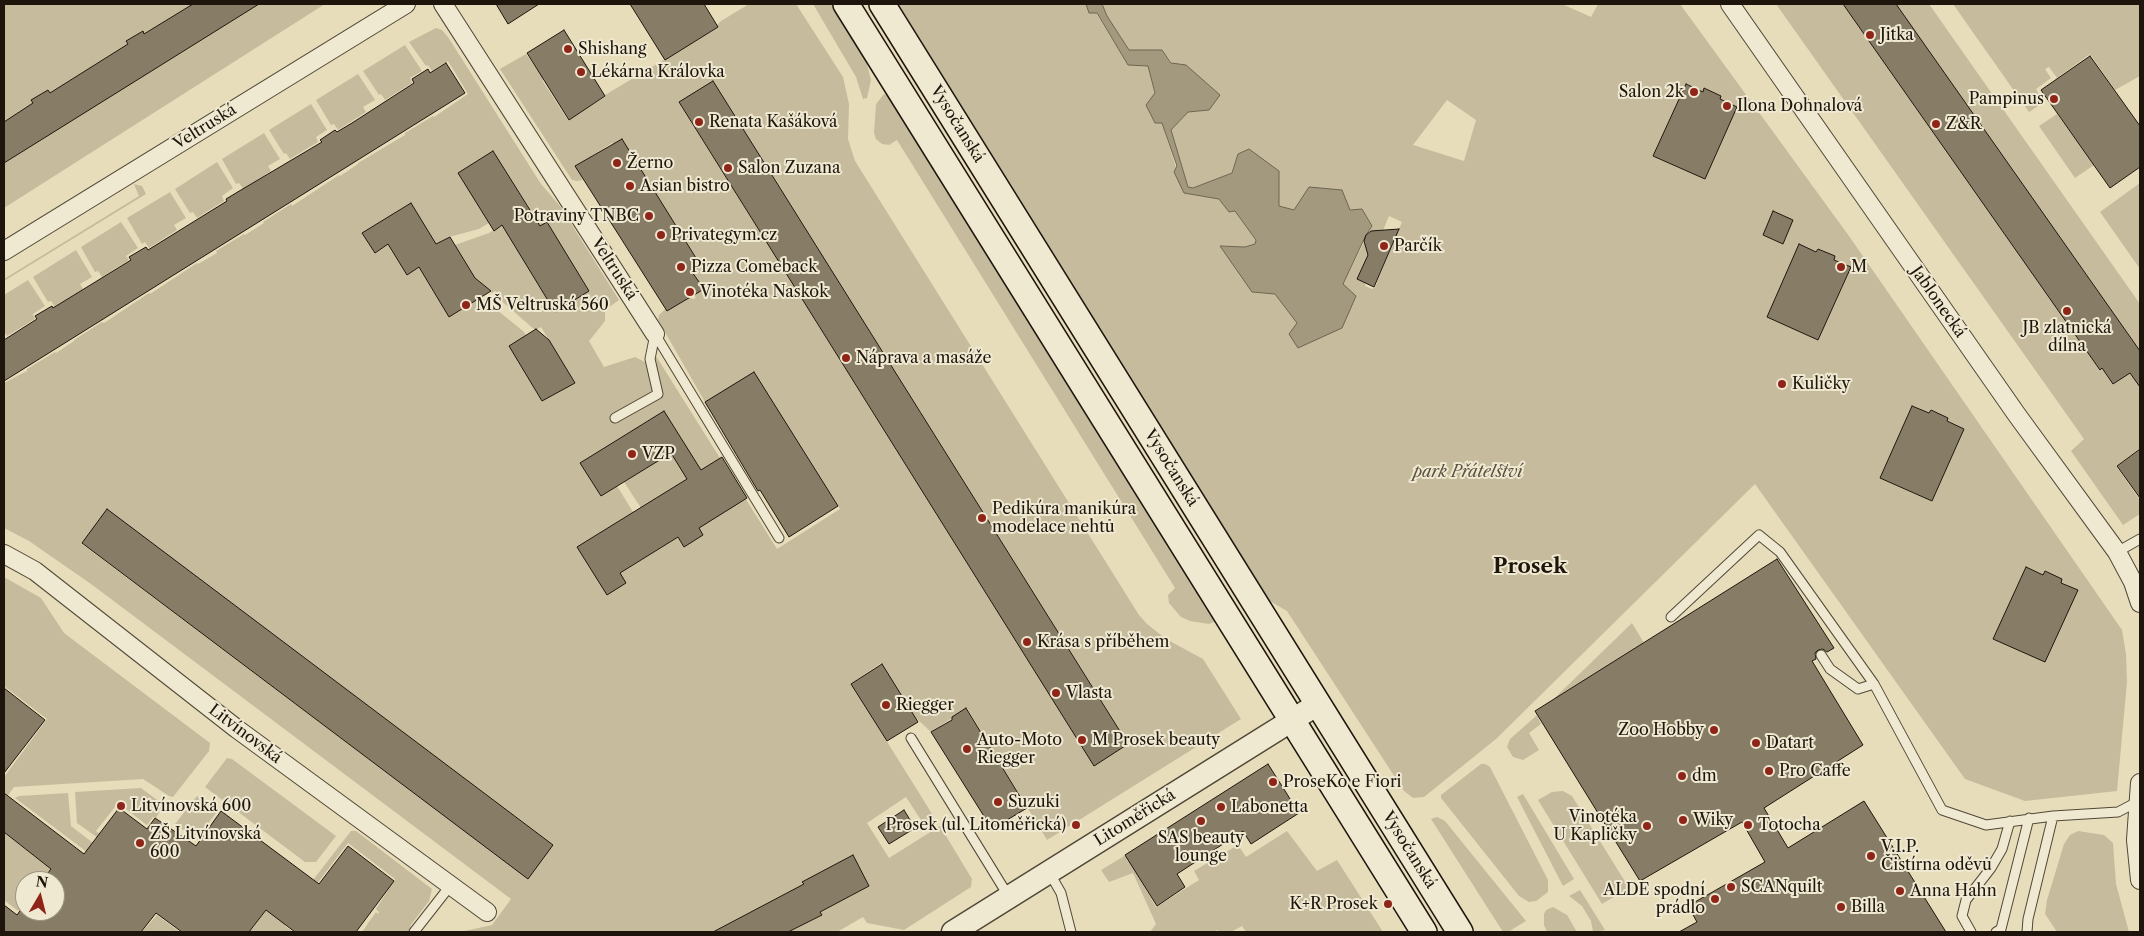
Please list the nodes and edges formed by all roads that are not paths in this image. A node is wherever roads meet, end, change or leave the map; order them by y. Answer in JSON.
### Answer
{"nodes":[{"id":1,"x":406,"y":4,"type":"edge"},
{"id":2,"x":442,"y":4,"type":"edge"},
{"id":3,"x":846,"y":4,"type":"edge"},
{"id":4,"x":882,"y":4,"type":"edge"},
{"id":5,"x":1730,"y":4,"type":"edge"},
{"id":6,"x":4,"y":251,"type":"edge"},
{"id":7,"x":655,"y":334,"type":"junction"},
{"id":8,"x":615,"y":418,"type":"dead end"},
{"id":9,"x":779,"y":538,"type":"dead end"},
{"id":10,"x":2140,"y":539,"type":"edge"},
{"id":11,"x":2116,"y":552,"type":"junction"},
{"id":12,"x":4,"y":554,"type":"edge"},
{"id":13,"x":2140,"y":603,"type":"edge"},
{"id":14,"x":1671,"y":617,"type":"dead end"},
{"id":15,"x":1822,"y":656,"type":"dead end"},
{"id":16,"x":1874,"y":684,"type":"junction"},
{"id":17,"x":1318,"y":704,"type":"junction"},
{"id":18,"x":1292,"y":720,"type":"junction"},
{"id":19,"x":911,"y":738,"type":"dead end"},
{"id":20,"x":2140,"y":783,"type":"edge"},
{"id":21,"x":2139,"y":801,"type":"edge"},
{"id":22,"x":2054,"y":816,"type":"junction"},
{"id":23,"x":2029,"y":818,"type":"junction"},
{"id":24,"x":2010,"y":821,"type":"junction"},
{"id":25,"x":1049,"y":872,"type":"junction"},
{"id":26,"x":2140,"y":880,"type":"edge"},
{"id":27,"x":450,"y":886,"type":"junction"},
{"id":28,"x":1009,"y":897,"type":"junction"},
{"id":29,"x":487,"y":912,"type":"dead end"},
{"id":30,"x":414,"y":932,"type":"edge"},
{"id":31,"x":953,"y":932,"type":"edge"},
{"id":32,"x":1071,"y":932,"type":"edge"},
{"id":33,"x":1424,"y":932,"type":"edge"},
{"id":34,"x":1460,"y":932,"type":"edge"},
{"id":35,"x":1971,"y":932,"type":"edge"},
{"id":36,"x":1996,"y":932,"type":"edge"},
{"id":37,"x":2027,"y":932,"type":"edge"}],
"edges":[{"from":1,"to":6,"type":"street","name":"Veltruská"},
{"from":2,"to":7,"type":"street","name":"Veltruská"},
{"from":3,"to":18,"type":"main road","name":"Vysočanská"},
{"from":4,"to":17,"type":"main road","name":"Vysočanská"},
{"from":5,"to":11,"type":"street","name":"Jablonecká"},
{"from":7,"to":8,"type":"lane"},
{"from":7,"to":9,"type":"lane"},
{"from":10,"to":11,"type":"lane"},
{"from":11,"to":13,"type":"street","name":"Jablonecká"},
{"from":12,"to":27,"type":"street","name":"Litvínovská"},
{"from":14,"to":16,"type":"lane"},
{"from":15,"to":16,"type":"lane"},
{"from":16,"to":24,"type":"lane"},
{"from":17,"to":18,"type":"street","name":"Litoměřická"},
{"from":17,"to":34,"type":"main road","name":"Vysočanská"},
{"from":18,"to":25,"type":"street","name":"Litoměřická"},
{"from":18,"to":33,"type":"main road","name":"Vysočanská"},
{"from":19,"to":28,"type":"lane"},
{"from":20,"to":21,"type":"street"},
{"from":21,"to":22,"type":"lane"},
{"from":21,"to":26,"type":"street"},
{"from":22,"to":23,"type":"lane"},
{"from":22,"to":37,"type":"lane"},
{"from":23,"to":24,"type":"lane"},
{"from":23,"to":36,"type":"lane"},
{"from":24,"to":35,"type":"lane"},
{"from":25,"to":28,"type":"street","name":"Litoměřická"},
{"from":25,"to":32,"type":"lane"},
{"from":27,"to":29,"type":"street","name":"Litvínovská"},
{"from":27,"to":30,"type":"lane"},
{"from":28,"to":31,"type":"street","name":"Litoměřická"}]}
